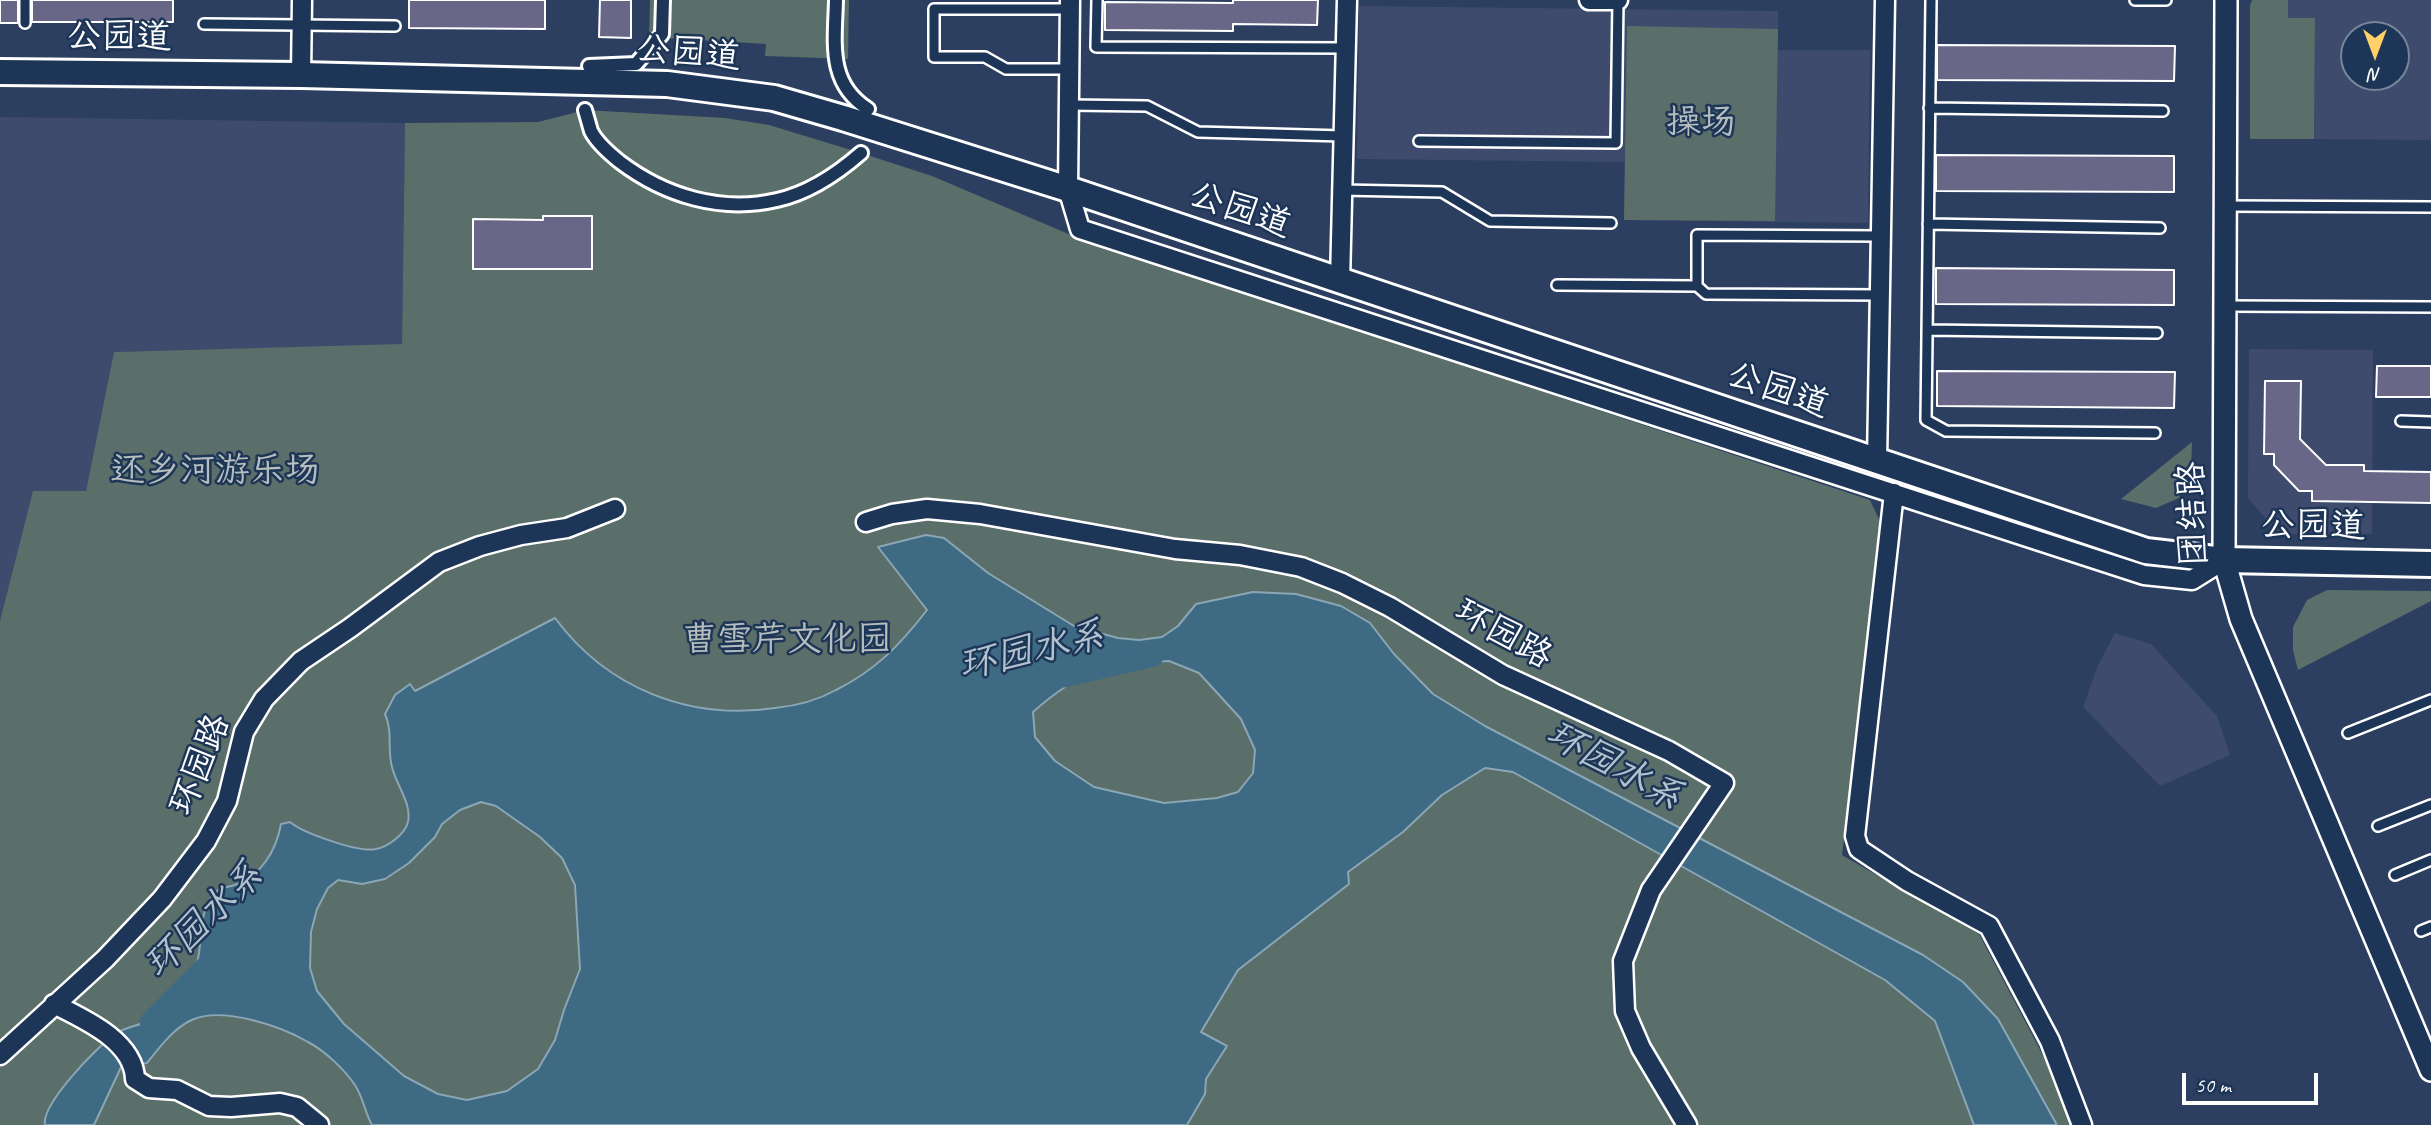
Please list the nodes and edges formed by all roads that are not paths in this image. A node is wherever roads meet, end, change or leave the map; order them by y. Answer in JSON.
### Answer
{"nodes":[{"id":1,"x":24,"y":0,"type":"edge"},
{"id":2,"x":302,"y":0,"type":"edge"},
{"id":3,"x":663,"y":0,"type":"edge"},
{"id":4,"x":836,"y":0,"type":"edge"},
{"id":5,"x":1097,"y":0,"type":"edge"},
{"id":6,"x":1346,"y":0,"type":"edge"},
{"id":7,"x":1589,"y":0,"type":"edge"},
{"id":8,"x":1618,"y":0,"type":"edge"},
{"id":9,"x":1885,"y":0,"type":"edge"},
{"id":10,"x":1931,"y":0,"type":"edge"},
{"id":11,"x":2135,"y":0,"type":"edge"},
{"id":12,"x":2165,"y":0,"type":"edge"},
{"id":13,"x":2226,"y":0,"type":"edge"},
{"id":14,"x":1070,"y":4,"type":"edge"},
{"id":15,"x":24,"y":23,"type":"dead end"},
{"id":16,"x":204,"y":24,"type":"dead end"},
{"id":17,"x":302,"y":25,"type":"junction"},
{"id":18,"x":395,"y":26,"type":"dead end"},
{"id":19,"x":1345,"y":48,"type":"junction"},
{"id":20,"x":589,"y":66,"type":"dead end"},
{"id":21,"x":1070,"y":69,"type":"junction"},
{"id":22,"x":0,"y":72,"type":"edge"},
{"id":23,"x":301,"y":75,"type":"junction"},
{"id":24,"x":1069,"y":105,"type":"junction"},
{"id":25,"x":1929,"y":108,"type":"junction"},
{"id":26,"x":868,"y":109,"type":"dead end"},
{"id":27,"x":585,"y":110,"type":"dead end"},
{"id":28,"x":2163,"y":111,"type":"dead end"},
{"id":29,"x":1343,"y":136,"type":"junction"},
{"id":30,"x":1419,"y":141,"type":"dead end"},
{"id":31,"x":861,"y":153,"type":"dead end"},
{"id":32,"x":1068,"y":190,"type":"junction"},
{"id":33,"x":1342,"y":190,"type":"junction"},
{"id":34,"x":2225,"y":206,"type":"junction"},
{"id":35,"x":2431,"y":207,"type":"edge"},
{"id":36,"x":1611,"y":223,"type":"dead end"},
{"id":37,"x":1928,"y":224,"type":"junction"},
{"id":38,"x":2160,"y":228,"type":"dead end"},
{"id":39,"x":1881,"y":236,"type":"junction"},
{"id":40,"x":1340,"y":281,"type":"junction"},
{"id":41,"x":1557,"y":285,"type":"dead end"},
{"id":42,"x":1697,"y":286,"type":"junction"},
{"id":43,"x":1881,"y":295,"type":"junction"},
{"id":44,"x":2225,"y":306,"type":"junction"},
{"id":45,"x":2431,"y":307,"type":"edge"},
{"id":46,"x":1927,"y":330,"type":"junction"},
{"id":47,"x":2157,"y":333,"type":"dead end"},
{"id":48,"x":2401,"y":421,"type":"dead end"},
{"id":49,"x":2431,"y":422,"type":"edge"},
{"id":50,"x":2155,"y":433,"type":"dead end"},
{"id":51,"x":1877,"y":461,"type":"junction"},
{"id":52,"x":1894,"y":493,"type":"junction"},
{"id":53,"x":615,"y":509,"type":"dead end"},
{"id":54,"x":866,"y":522,"type":"dead end"},
{"id":55,"x":2224,"y":560,"type":"junction"},
{"id":56,"x":2431,"y":564,"type":"edge"},
{"id":57,"x":2431,"y":700,"type":"edge"},
{"id":58,"x":2348,"y":733,"type":"dead end"},
{"id":59,"x":2431,"y":805,"type":"edge"},
{"id":60,"x":2378,"y":826,"type":"dead end"},
{"id":61,"x":2431,"y":860,"type":"edge"},
{"id":62,"x":2395,"y":875,"type":"dead end"},
{"id":63,"x":54,"y":1004,"type":"junction"},
{"id":64,"x":0,"y":1055,"type":"edge"},
{"id":65,"x":2430,"y":1065,"type":"edge"},
{"id":66,"x":319,"y":1125,"type":"edge"},
{"id":67,"x":1687,"y":1125,"type":"edge"},
{"id":68,"x":2082,"y":1125,"type":"edge"}],
"edges":[{"from":1,"to":15,"type":"lane"},
{"from":2,"to":17,"type":"street"},
{"from":3,"to":20,"type":"street"},
{"from":4,"to":26,"type":"street"},
{"from":5,"to":19,"type":"lane"},
{"from":6,"to":19,"type":"street"},
{"from":7,"to":8,"type":"street"},
{"from":8,"to":30,"type":"lane"},
{"from":9,"to":39,"type":"street"},
{"from":10,"to":25,"type":"lane"},
{"from":11,"to":12,"type":"lane"},
{"from":13,"to":34,"type":"street","name":"团结路"},
{"from":14,"to":21,"type":"street"},
{"from":14,"to":21,"type":"lane"},
{"from":16,"to":17,"type":"lane"},
{"from":17,"to":18,"type":"lane"},
{"from":17,"to":23,"type":"street"},
{"from":19,"to":29,"type":"street"},
{"from":21,"to":24,"type":"street"},
{"from":22,"to":23,"type":"main road","name":"公园道"},
{"from":23,"to":32,"type":"main road","name":"公园道"},
{"from":24,"to":29,"type":"lane"},
{"from":24,"to":32,"type":"street"},
{"from":25,"to":28,"type":"lane"},
{"from":25,"to":37,"type":"lane"},
{"from":27,"to":31,"type":"street"},
{"from":29,"to":33,"type":"street"},
{"from":32,"to":40,"type":"main road","name":"公园道"},
{"from":32,"to":52,"type":"street"},
{"from":33,"to":36,"type":"lane"},
{"from":33,"to":40,"type":"street"},
{"from":34,"to":35,"type":"lane"},
{"from":34,"to":44,"type":"street","name":"团结路"},
{"from":37,"to":38,"type":"lane"},
{"from":37,"to":46,"type":"lane"},
{"from":39,"to":42,"type":"lane"},
{"from":39,"to":43,"type":"street"},
{"from":40,"to":51,"type":"main road","name":"公园道"},
{"from":41,"to":42,"type":"lane"},
{"from":42,"to":43,"type":"lane"},
{"from":43,"to":51,"type":"street"},
{"from":44,"to":45,"type":"lane"},
{"from":44,"to":55,"type":"street","name":"团结路"},
{"from":46,"to":47,"type":"lane"},
{"from":46,"to":50,"type":"lane"},
{"from":48,"to":49,"type":"lane"},
{"from":51,"to":55,"type":"main road","name":"公园道"},
{"from":52,"to":55,"type":"street"},
{"from":52,"to":68,"type":"street"},
{"from":53,"to":63,"type":"street","name":"环园路"},
{"from":54,"to":67,"type":"street","name":"环园路"},
{"from":55,"to":56,"type":"main road","name":"公园道"},
{"from":55,"to":65,"type":"street","name":"团结路"},
{"from":57,"to":58,"type":"lane"},
{"from":59,"to":60,"type":"lane"},
{"from":61,"to":62,"type":"lane"},
{"from":63,"to":64,"type":"street","name":"环园路"},
{"from":63,"to":66,"type":"street"}]}
